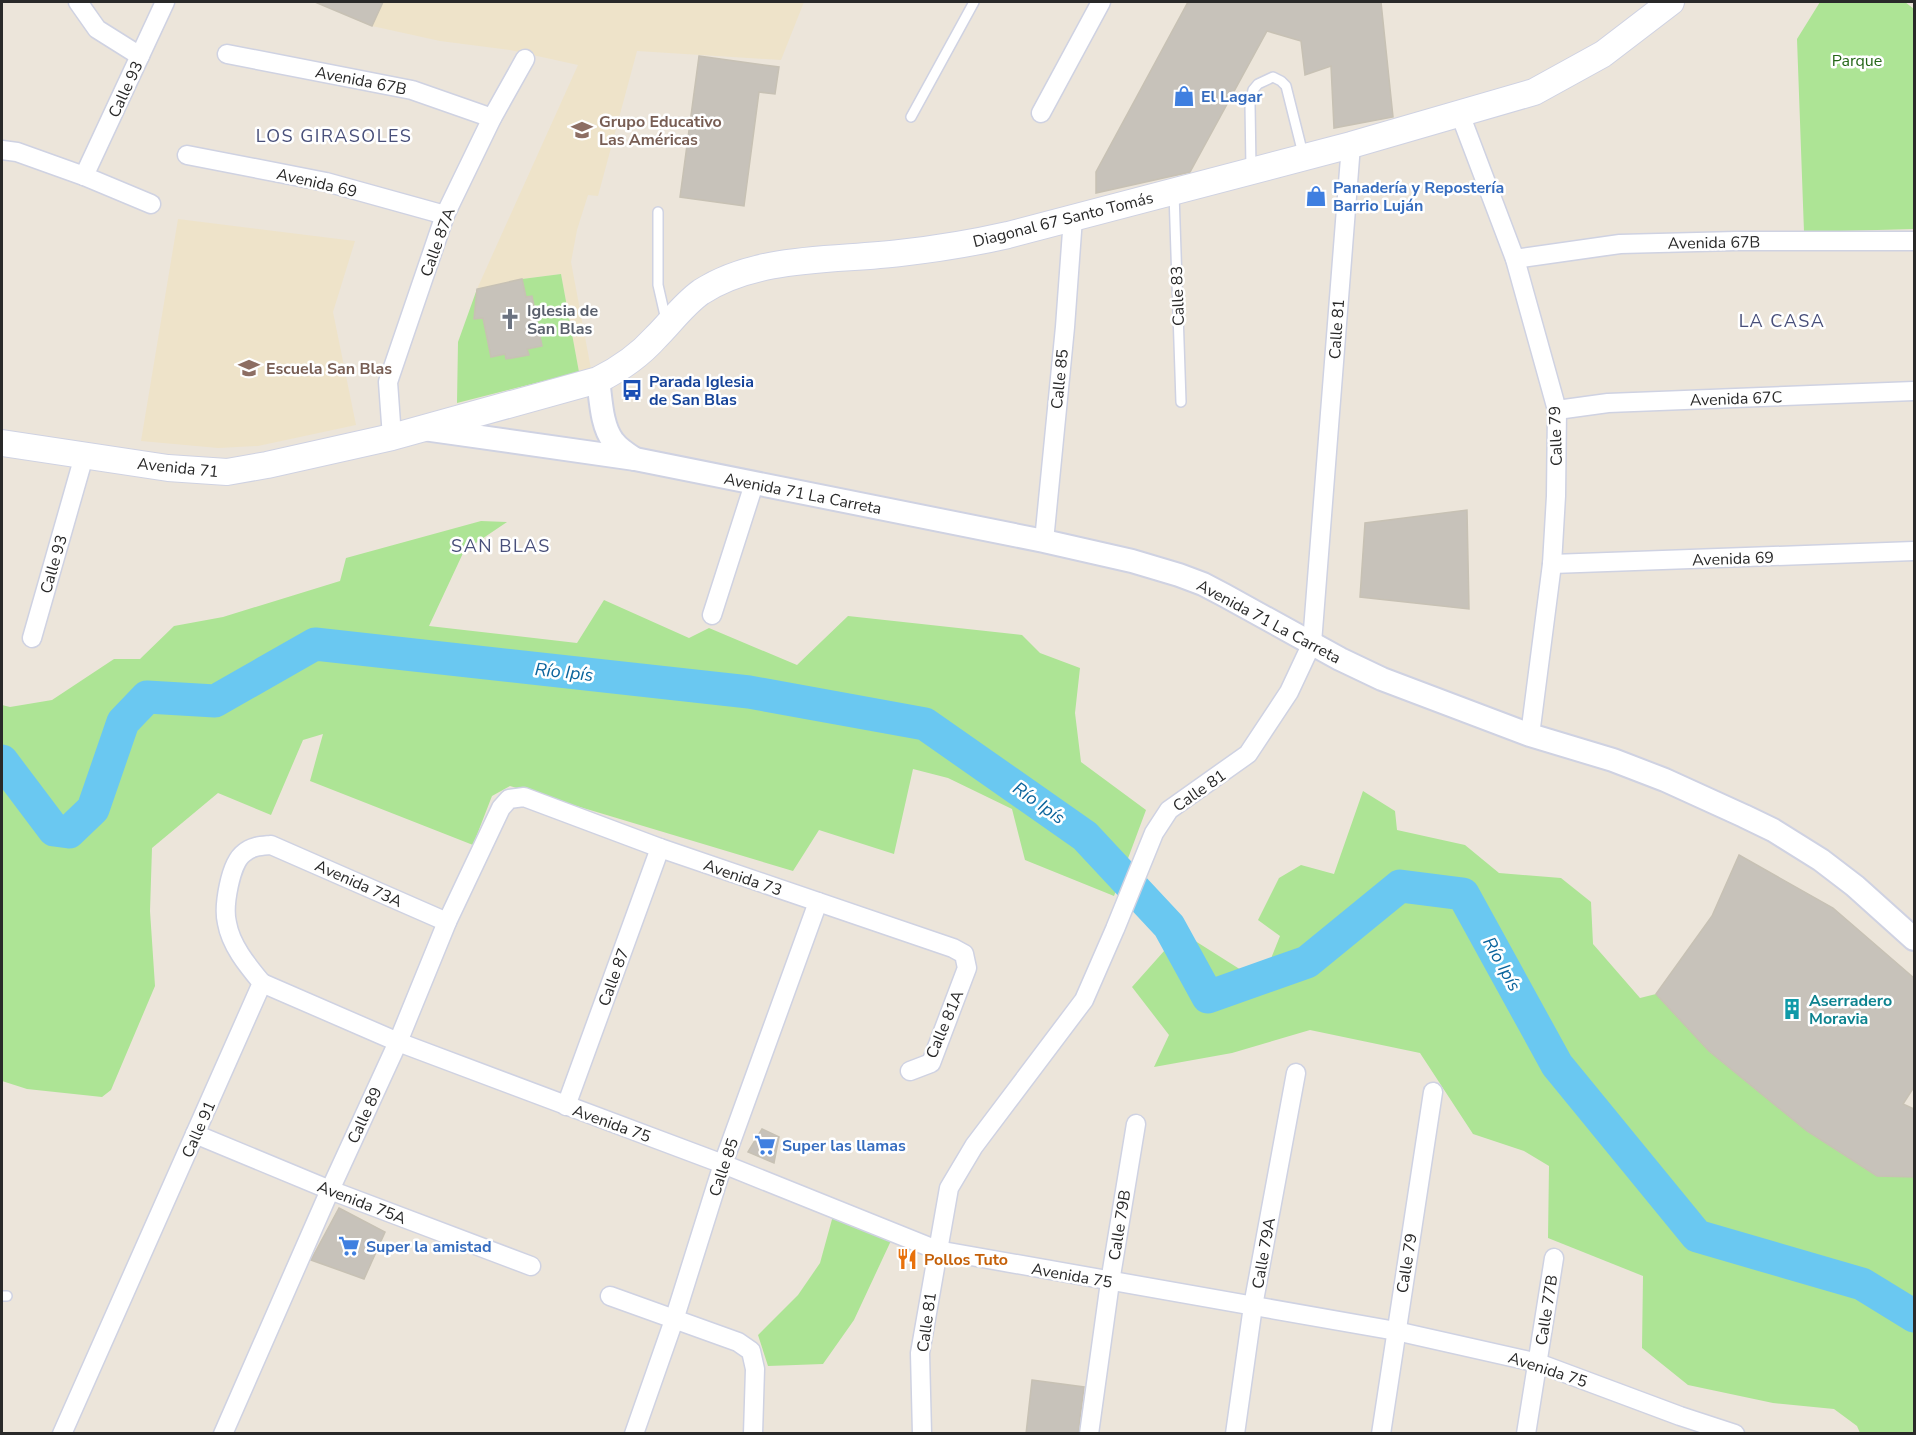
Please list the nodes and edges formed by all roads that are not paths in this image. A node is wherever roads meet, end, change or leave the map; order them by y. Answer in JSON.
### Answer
{"nodes":[{"id":1,"x":78,"y":2,"type":"edge"},
{"id":2,"x":165,"y":2,"type":"edge"},
{"id":3,"x":974,"y":2,"type":"edge"},
{"id":4,"x":1101,"y":2,"type":"edge"},
{"id":5,"x":1671,"y":2,"type":"edge"},
{"id":6,"x":227,"y":54,"type":"dead end"},
{"id":7,"x":140,"y":56,"type":"junction"},
{"id":8,"x":525,"y":59,"type":"dead end"},
{"id":9,"x":1041,"y":113,"type":"dead end"},
{"id":10,"x":1460,"y":114,"type":"junction"},
{"id":11,"x":911,"y":117,"type":"dead end"},
{"id":12,"x":492,"y":118,"type":"junction"},
{"id":13,"x":1351,"y":145,"type":"junction"},
{"id":14,"x":1301,"y":147,"type":"junction"},
{"id":15,"x":2,"y":150,"type":"edge"},
{"id":16,"x":187,"y":155,"type":"dead end"},
{"id":17,"x":1251,"y":161,"type":"junction"},
{"id":18,"x":84,"y":176,"type":"junction"},
{"id":19,"x":1174,"y":191,"type":"junction"},
{"id":20,"x":151,"y":204,"type":"dead end"},
{"id":21,"x":658,"y":212,"type":"dead end"},
{"id":22,"x":446,"y":215,"type":"junction"},
{"id":23,"x":1073,"y":218,"type":"junction"},
{"id":24,"x":1914,"y":241,"type":"edge"},
{"id":25,"x":1515,"y":259,"type":"junction"},
{"id":26,"x":667,"y":325,"type":"junction"},
{"id":27,"x":598,"y":380,"type":"junction"},
{"id":28,"x":1914,"y":391,"type":"edge"},
{"id":29,"x":1181,"y":402,"type":"dead end"},
{"id":30,"x":1557,"y":410,"type":"junction"},
{"id":31,"x":424,"y":429,"type":"junction"},
{"id":32,"x":392,"y":437,"type":"junction"},
{"id":33,"x":2,"y":443,"type":"edge"},
{"id":34,"x":84,"y":456,"type":"junction"},
{"id":35,"x":635,"y":459,"type":"junction"},
{"id":36,"x":754,"y":484,"type":"junction"},
{"id":37,"x":1044,"y":541,"type":"junction"},
{"id":38,"x":1914,"y":551,"type":"edge"},
{"id":39,"x":1552,"y":564,"type":"junction"},
{"id":40,"x":712,"y":615,"type":"dead end"},
{"id":41,"x":32,"y":638,"type":"dead end"},
{"id":42,"x":1312,"y":643,"type":"junction"},
{"id":43,"x":1530,"y":735,"type":"junction"},
{"id":44,"x":509,"y":799,"type":"joint"},
{"id":45,"x":660,"y":848,"type":"junction"},
{"id":46,"x":818,"y":902,"type":"junction"},
{"id":47,"x":447,"y":922,"type":"junction"},
{"id":48,"x":1914,"y":939,"type":"edge"},
{"id":49,"x":968,"y":968,"type":"joint"},
{"id":50,"x":262,"y":983,"type":"junction"},
{"id":51,"x":398,"y":1042,"type":"junction"},
{"id":52,"x":910,"y":1071,"type":"dead end"},
{"id":53,"x":1296,"y":1073,"type":"dead end"},
{"id":54,"x":1432,"y":1092,"type":"dead end"},
{"id":55,"x":566,"y":1106,"type":"junction"},
{"id":56,"x":1136,"y":1124,"type":"dead end"},
{"id":57,"x":195,"y":1134,"type":"junction"},
{"id":58,"x":723,"y":1164,"type":"junction"},
{"id":59,"x":330,"y":1190,"type":"junction"},
{"id":60,"x":937,"y":1250,"type":"junction"},
{"id":61,"x":1554,"y":1258,"type":"dead end"},
{"id":62,"x":531,"y":1266,"type":"dead end"},
{"id":63,"x":1110,"y":1282,"type":"junction"},
{"id":64,"x":610,"y":1296,"type":"dead end"},
{"id":65,"x":1253,"y":1306,"type":"junction"},
{"id":66,"x":674,"y":1320,"type":"junction"},
{"id":67,"x":1396,"y":1331,"type":"junction"},
{"id":68,"x":1538,"y":1363,"type":"junction"},
{"id":69,"x":1678,"y":1425,"type":"edge"},
{"id":70,"x":62,"y":1434,"type":"edge"},
{"id":71,"x":223,"y":1434,"type":"edge"},
{"id":72,"x":634,"y":1434,"type":"edge"},
{"id":73,"x":753,"y":1434,"type":"edge"},
{"id":74,"x":922,"y":1434,"type":"edge"},
{"id":75,"x":1089,"y":1434,"type":"edge"},
{"id":76,"x":1235,"y":1434,"type":"edge"},
{"id":77,"x":1381,"y":1434,"type":"edge"},
{"id":78,"x":1526,"y":1434,"type":"edge"},
{"id":79,"x":1734,"y":1434,"type":"edge"}],
"edges":[{"from":1,"to":7,"type":"street"},
{"from":2,"to":7,"type":"street","name":"Calle 93"},
{"from":3,"to":11,"type":"lane"},
{"from":4,"to":9,"type":"street"},
{"from":5,"to":10,"type":"main road","name":"Diagonal 67 Santo Tomás"},
{"from":6,"to":12,"type":"street","name":"Avenida 67B"},
{"from":7,"to":18,"type":"street","name":"Calle 93"},
{"from":8,"to":12,"type":"street","name":"Calle 87A"},
{"from":10,"to":13,"type":"main road","name":"Diagonal 67 Santo Tomás"},
{"from":10,"to":25,"type":"street","name":"Calle 79"},
{"from":12,"to":22,"type":"street","name":"Calle 87A"},
{"from":13,"to":14,"type":"main road","name":"Diagonal 67 Santo Tomás"},
{"from":13,"to":42,"type":"street","name":"Calle 81"},
{"from":14,"to":17,"type":"main road","name":"Diagonal 67 Santo Tomás"},
{"from":14,"to":17,"type":"lane"},
{"from":15,"to":18,"type":"street"},
{"from":16,"to":22,"type":"street","name":"Avenida 69"},
{"from":17,"to":19,"type":"main road","name":"Diagonal 67 Santo Tomás"},
{"from":18,"to":20,"type":"street"},
{"from":19,"to":23,"type":"main road","name":"Diagonal 67 Santo Tomás"},
{"from":19,"to":29,"type":"lane","name":"Calle 83"},
{"from":21,"to":26,"type":"lane"},
{"from":22,"to":32,"type":"street","name":"Calle 87A"},
{"from":23,"to":26,"type":"main road","name":"Diagonal 67 Santo Tomás"},
{"from":23,"to":37,"type":"street","name":"Calle 85"},
{"from":24,"to":25,"type":"street","name":"Avenida 67B"},
{"from":25,"to":30,"type":"street","name":"Calle 79"},
{"from":26,"to":27,"type":"main road","name":"Diagonal 67 Santo Tomás"},
{"from":27,"to":31,"type":"main road","name":"Diagonal 67 Santo Tomás"},
{"from":27,"to":35,"type":"street"},
{"from":28,"to":30,"type":"street","name":"Avenida 67C"},
{"from":30,"to":39,"type":"street","name":"Calle 79"},
{"from":31,"to":32,"type":"main road","name":"Avenida 71"},
{"from":31,"to":35,"type":"street","name":"Avenida 71 La Carreta"},
{"from":32,"to":34,"type":"main road","name":"Avenida 71"},
{"from":33,"to":34,"type":"main road","name":"Avenida 71"},
{"from":34,"to":41,"type":"street","name":"Calle 93"},
{"from":35,"to":36,"type":"street","name":"Avenida 71 La Carreta"},
{"from":36,"to":37,"type":"street","name":"Avenida 71 La Carreta"},
{"from":36,"to":40,"type":"street"},
{"from":37,"to":42,"type":"street","name":"Avenida 71 La Carreta"},
{"from":38,"to":39,"type":"street","name":"Avenida 69"},
{"from":39,"to":43,"type":"street","name":"Calle 79"},
{"from":42,"to":43,"type":"street","name":"Avenida 71 La Carreta"},
{"from":42,"to":60,"type":"street","name":"Calle 81"},
{"from":43,"to":48,"type":"street","name":"Avenida 71 La Carreta"},
{"from":44,"to":45,"type":"street","name":"Avenida 73"},
{"from":44,"to":47,"type":"street","name":"Calle 89"},
{"from":45,"to":46,"type":"street","name":"Avenida 73"},
{"from":45,"to":55,"type":"street","name":"Calle 87"},
{"from":46,"to":49,"type":"street","name":"Avenida 73"},
{"from":46,"to":58,"type":"street","name":"Calle 85"},
{"from":47,"to":50,"type":"street","name":"Avenida 73A"},
{"from":47,"to":51,"type":"street","name":"Calle 89"},
{"from":49,"to":52,"type":"street","name":"Calle 81A"},
{"from":50,"to":51,"type":"street","name":"Avenida 75"},
{"from":50,"to":57,"type":"street","name":"Calle 91"},
{"from":51,"to":55,"type":"street","name":"Avenida 75"},
{"from":51,"to":59,"type":"street","name":"Calle 89"},
{"from":53,"to":65,"type":"street","name":"Calle 79A"},
{"from":54,"to":67,"type":"street","name":"Calle 79"},
{"from":55,"to":58,"type":"street","name":"Avenida 75"},
{"from":56,"to":63,"type":"street","name":"Calle 79B"},
{"from":57,"to":59,"type":"street","name":"Avenida 75A"},
{"from":57,"to":70,"type":"street","name":"Calle 91"},
{"from":58,"to":60,"type":"street","name":"Avenida 75"},
{"from":58,"to":66,"type":"street","name":"Calle 85"},
{"from":59,"to":62,"type":"street","name":"Avenida 75A"},
{"from":59,"to":71,"type":"street","name":"Calle 89"},
{"from":60,"to":63,"type":"street","name":"Avenida 75"},
{"from":60,"to":74,"type":"street","name":"Calle 81"},
{"from":61,"to":68,"type":"street","name":"Calle 77B"},
{"from":63,"to":65,"type":"street","name":"Avenida 75"},
{"from":63,"to":75,"type":"street","name":"Calle 79B"},
{"from":64,"to":66,"type":"street"},
{"from":65,"to":67,"type":"street","name":"Avenida 75"},
{"from":65,"to":76,"type":"street","name":"Calle 79A"},
{"from":66,"to":72,"type":"street","name":"Calle 85"},
{"from":66,"to":73,"type":"street"},
{"from":67,"to":68,"type":"street","name":"Avenida 75"},
{"from":67,"to":77,"type":"street","name":"Calle 79"},
{"from":68,"to":69,"type":"street","name":"Avenida 75"},
{"from":68,"to":78,"type":"street","name":"Calle 77B"},
{"from":69,"to":79,"type":"street","name":"Avenida 75"}]}
